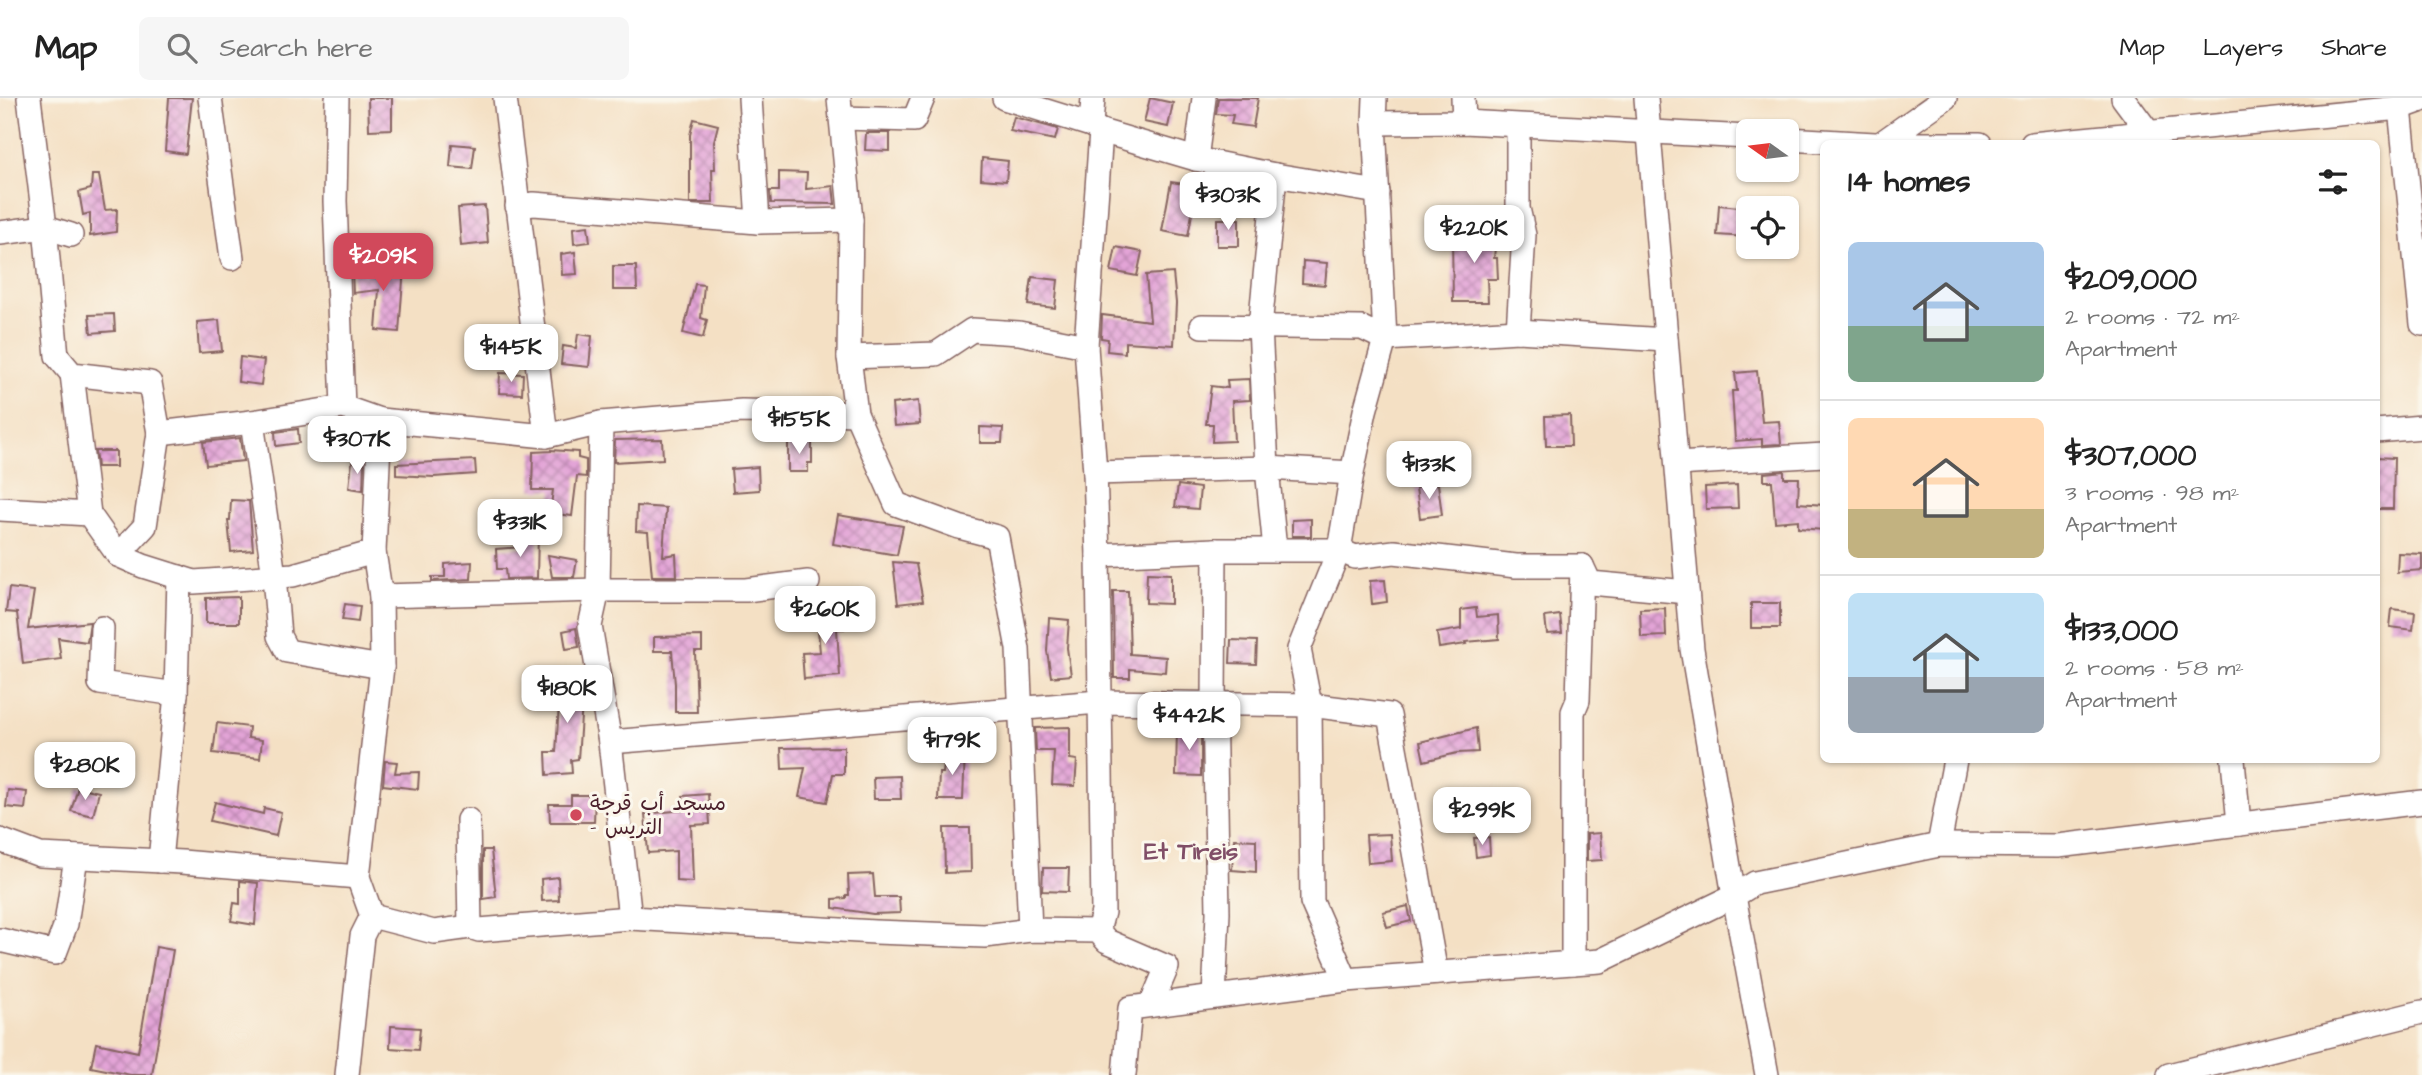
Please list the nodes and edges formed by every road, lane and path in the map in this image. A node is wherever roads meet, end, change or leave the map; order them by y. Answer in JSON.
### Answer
{"nodes":[{"id":1,"x":29,"y":98,"type":"edge"},
{"id":2,"x":210,"y":98,"type":"edge"},
{"id":3,"x":337,"y":98,"type":"edge"},
{"id":4,"x":505,"y":98,"type":"edge"},
{"id":5,"x":750,"y":98,"type":"edge"},
{"id":6,"x":923,"y":98,"type":"edge"},
{"id":7,"x":1004,"y":98,"type":"edge"},
{"id":8,"x":1093,"y":98,"type":"edge"},
{"id":9,"x":1204,"y":98,"type":"edge"},
{"id":10,"x":1375,"y":98,"type":"edge"},
{"id":11,"x":1463,"y":98,"type":"edge"},
{"id":12,"x":1646,"y":98,"type":"edge"},
{"id":13,"x":1945,"y":98,"type":"edge"},
{"id":14,"x":2123,"y":98,"type":"edge"},
{"id":15,"x":2411,"y":104,"type":"edge"},
{"id":16,"x":840,"y":108,"type":"edge"},
{"id":17,"x":1464,"y":122,"type":"junction"},
{"id":18,"x":1374,"y":123,"type":"junction"},
{"id":19,"x":1518,"y":126,"type":"junction"},
{"id":20,"x":1096,"y":128,"type":"junction"},
{"id":21,"x":1648,"y":132,"type":"junction"},
{"id":22,"x":1736,"y":136,"type":"edge"},
{"id":23,"x":2152,"y":138,"type":"edge"},
{"id":24,"x":1799,"y":140,"type":"edge"},
{"id":25,"x":1883,"y":140,"type":"edge"},
{"id":26,"x":2112,"y":140,"type":"edge"},
{"id":27,"x":1820,"y":141,"type":"edge"},
{"id":28,"x":1196,"y":159,"type":"junction"},
{"id":29,"x":1275,"y":175,"type":"junction"},
{"id":30,"x":1378,"y":192,"type":"junction"},
{"id":31,"x":517,"y":206,"type":"junction"},
{"id":32,"x":851,"y":220,"type":"junction"},
{"id":33,"x":758,"y":222,"type":"junction"},
{"id":34,"x":45,"y":227,"type":"junction"},
{"id":35,"x":0,"y":233,"type":"edge"},
{"id":36,"x":71,"y":235,"type":"dead end"},
{"id":37,"x":232,"y":258,"type":"dead end"},
{"id":38,"x":2422,"y":324,"type":"edge"},
{"id":39,"x":1202,"y":326,"type":"dead end"},
{"id":40,"x":1260,"y":327,"type":"junction"},
{"id":41,"x":1518,"y":331,"type":"junction"},
{"id":42,"x":1385,"y":340,"type":"junction"},
{"id":43,"x":1666,"y":340,"type":"junction"},
{"id":44,"x":1086,"y":346,"type":"junction"},
{"id":45,"x":849,"y":357,"type":"junction"},
{"id":46,"x":72,"y":374,"type":"junction"},
{"id":47,"x":343,"y":407,"type":"junction"},
{"id":48,"x":856,"y":414,"type":"junction"},
{"id":49,"x":380,"y":420,"type":"junction"},
{"id":50,"x":252,"y":422,"type":"junction"},
{"id":51,"x":601,"y":423,"type":"junction"},
{"id":52,"x":2422,"y":427,"type":"edge"},
{"id":53,"x":2380,"y":431,"type":"edge"},
{"id":54,"x":159,"y":433,"type":"junction"},
{"id":55,"x":546,"y":436,"type":"junction"},
{"id":56,"x":1820,"y":455,"type":"edge"},
{"id":57,"x":1676,"y":464,"type":"junction"},
{"id":58,"x":1267,"y":468,"type":"junction"},
{"id":59,"x":1352,"y":472,"type":"junction"},
{"id":60,"x":1096,"y":473,"type":"junction"},
{"id":61,"x":0,"y":509,"type":"edge"},
{"id":62,"x":89,"y":514,"type":"junction"},
{"id":63,"x":1215,"y":550,"type":"junction"},
{"id":64,"x":1275,"y":550,"type":"junction"},
{"id":65,"x":1339,"y":551,"type":"junction"},
{"id":66,"x":374,"y":552,"type":"junction"},
{"id":67,"x":118,"y":555,"type":"junction"},
{"id":68,"x":1098,"y":555,"type":"junction"},
{"id":69,"x":1582,"y":566,"type":"junction"},
{"id":70,"x":274,"y":576,"type":"junction"},
{"id":71,"x":179,"y":577,"type":"junction"},
{"id":72,"x":808,"y":582,"type":"dead end"},
{"id":73,"x":598,"y":590,"type":"junction"},
{"id":74,"x":1687,"y":592,"type":"junction"},
{"id":75,"x":381,"y":596,"type":"junction"},
{"id":76,"x":102,"y":628,"type":"dead end"},
{"id":77,"x":382,"y":667,"type":"junction"},
{"id":78,"x":176,"y":694,"type":"junction"},
{"id":79,"x":1099,"y":702,"type":"junction"},
{"id":80,"x":1214,"y":702,"type":"junction"},
{"id":81,"x":1310,"y":705,"type":"junction"},
{"id":82,"x":1020,"y":709,"type":"junction"},
{"id":83,"x":610,"y":742,"type":"junction"},
{"id":84,"x":1954,"y":763,"type":"edge"},
{"id":85,"x":2233,"y":763,"type":"edge"},
{"id":86,"x":2422,"y":803,"type":"edge"},
{"id":87,"x":468,"y":820,"type":"dead end"},
{"id":88,"x":2239,"y":824,"type":"junction"},
{"id":89,"x":0,"y":840,"type":"edge"},
{"id":90,"x":1939,"y":845,"type":"junction"},
{"id":91,"x":76,"y":857,"type":"junction"},
{"id":92,"x":160,"y":861,"type":"junction"},
{"id":93,"x":358,"y":877,"type":"junction"},
{"id":94,"x":1734,"y":896,"type":"junction"},
{"id":95,"x":372,"y":916,"type":"junction"},
{"id":96,"x":630,"y":918,"type":"junction"},
{"id":97,"x":470,"y":927,"type":"junction"},
{"id":98,"x":1030,"y":930,"type":"junction"},
{"id":99,"x":1098,"y":931,"type":"junction"},
{"id":100,"x":0,"y":940,"type":"edge"},
{"id":101,"x":1573,"y":963,"type":"junction"},
{"id":102,"x":1436,"y":973,"type":"junction"},
{"id":103,"x":1346,"y":980,"type":"junction"},
{"id":104,"x":1214,"y":997,"type":"junction"},
{"id":105,"x":1151,"y":1005,"type":"junction"},
{"id":106,"x":2422,"y":1012,"type":"edge"},
{"id":107,"x":347,"y":1075,"type":"edge"},
{"id":108,"x":1124,"y":1075,"type":"edge"},
{"id":109,"x":1767,"y":1075,"type":"edge"},
{"id":110,"x":2169,"y":1075,"type":"edge"}],
"edges":[{"from":1,"to":34,"type":"street"},
{"from":2,"to":37,"type":"street"},
{"from":3,"to":47,"type":"street"},
{"from":4,"to":31,"type":"street"},
{"from":5,"to":33,"type":"street"},
{"from":6,"to":16,"type":"street"},
{"from":7,"to":20,"type":"street"},
{"from":8,"to":20,"type":"street"},
{"from":9,"to":28,"type":"street"},
{"from":10,"to":18,"type":"street"},
{"from":11,"to":17,"type":"street"},
{"from":12,"to":21,"type":"street"},
{"from":13,"to":25,"type":"street"},
{"from":14,"to":23,"type":"street"},
{"from":15,"to":23,"type":"street"},
{"from":15,"to":38,"type":"street"},
{"from":16,"to":32,"type":"street"},
{"from":17,"to":18,"type":"street"},
{"from":17,"to":19,"type":"street"},
{"from":18,"to":30,"type":"street"},
{"from":19,"to":21,"type":"street"},
{"from":19,"to":41,"type":"street"},
{"from":20,"to":28,"type":"street"},
{"from":20,"to":44,"type":"street"},
{"from":21,"to":22,"type":"street"},
{"from":21,"to":43,"type":"street"},
{"from":23,"to":26,"type":"street"},
{"from":24,"to":27,"type":"street"},
{"from":28,"to":29,"type":"street"},
{"from":29,"to":30,"type":"street"},
{"from":29,"to":40,"type":"street"},
{"from":30,"to":42,"type":"street"},
{"from":31,"to":33,"type":"street"},
{"from":31,"to":55,"type":"street"},
{"from":32,"to":33,"type":"street"},
{"from":32,"to":45,"type":"street"},
{"from":34,"to":35,"type":"street"},
{"from":34,"to":36,"type":"street"},
{"from":34,"to":46,"type":"street"},
{"from":39,"to":40,"type":"street"},
{"from":40,"to":42,"type":"street"},
{"from":40,"to":58,"type":"street"},
{"from":41,"to":42,"type":"street"},
{"from":41,"to":43,"type":"street"},
{"from":42,"to":59,"type":"street"},
{"from":43,"to":57,"type":"street"},
{"from":44,"to":45,"type":"street"},
{"from":44,"to":60,"type":"street"},
{"from":45,"to":48,"type":"street"},
{"from":46,"to":54,"type":"street"},
{"from":46,"to":62,"type":"street"},
{"from":47,"to":49,"type":"street"},
{"from":47,"to":50,"type":"street"},
{"from":48,"to":51,"type":"street"},
{"from":48,"to":82,"type":"street"},
{"from":49,"to":55,"type":"street"},
{"from":49,"to":66,"type":"street"},
{"from":50,"to":54,"type":"street"},
{"from":50,"to":70,"type":"street"},
{"from":51,"to":55,"type":"street"},
{"from":51,"to":73,"type":"street"},
{"from":52,"to":53,"type":"street"},
{"from":54,"to":67,"type":"street"},
{"from":56,"to":57,"type":"street"},
{"from":57,"to":74,"type":"street"},
{"from":58,"to":59,"type":"street"},
{"from":58,"to":60,"type":"street"},
{"from":58,"to":64,"type":"street"},
{"from":59,"to":65,"type":"street"},
{"from":60,"to":68,"type":"street"},
{"from":61,"to":62,"type":"street"},
{"from":62,"to":67,"type":"street"},
{"from":63,"to":64,"type":"street"},
{"from":63,"to":68,"type":"street"},
{"from":63,"to":80,"type":"street"},
{"from":64,"to":65,"type":"street"},
{"from":65,"to":69,"type":"street"},
{"from":65,"to":81,"type":"street"},
{"from":66,"to":70,"type":"street"},
{"from":66,"to":75,"type":"street"},
{"from":67,"to":71,"type":"street"},
{"from":68,"to":79,"type":"street"},
{"from":69,"to":74,"type":"street"},
{"from":69,"to":101,"type":"street"},
{"from":70,"to":71,"type":"street"},
{"from":70,"to":77,"type":"street"},
{"from":71,"to":78,"type":"street"},
{"from":72,"to":73,"type":"street"},
{"from":73,"to":75,"type":"street"},
{"from":73,"to":83,"type":"street"},
{"from":74,"to":94,"type":"street"},
{"from":75,"to":77,"type":"street"},
{"from":76,"to":78,"type":"street"},
{"from":77,"to":93,"type":"street"},
{"from":78,"to":92,"type":"street"},
{"from":79,"to":80,"type":"street"},
{"from":79,"to":82,"type":"street"},
{"from":79,"to":99,"type":"street"},
{"from":80,"to":81,"type":"street"},
{"from":80,"to":104,"type":"street"},
{"from":81,"to":102,"type":"street"},
{"from":81,"to":103,"type":"street"},
{"from":82,"to":83,"type":"street"},
{"from":82,"to":98,"type":"street"},
{"from":83,"to":96,"type":"street"},
{"from":84,"to":90,"type":"street"},
{"from":85,"to":88,"type":"street"},
{"from":86,"to":88,"type":"street"},
{"from":87,"to":97,"type":"street"},
{"from":88,"to":90,"type":"street"},
{"from":89,"to":91,"type":"street"},
{"from":90,"to":94,"type":"street"},
{"from":91,"to":92,"type":"street"},
{"from":91,"to":100,"type":"street"},
{"from":92,"to":93,"type":"street"},
{"from":93,"to":95,"type":"street"},
{"from":94,"to":101,"type":"street"},
{"from":94,"to":109,"type":"street"},
{"from":95,"to":97,"type":"street"},
{"from":95,"to":107,"type":"street"},
{"from":96,"to":97,"type":"street"},
{"from":96,"to":98,"type":"street"},
{"from":98,"to":99,"type":"street"},
{"from":99,"to":105,"type":"street"},
{"from":101,"to":102,"type":"street"},
{"from":102,"to":103,"type":"street"},
{"from":103,"to":104,"type":"street"},
{"from":104,"to":105,"type":"street"},
{"from":105,"to":108,"type":"street"},
{"from":106,"to":110,"type":"street"}]}
